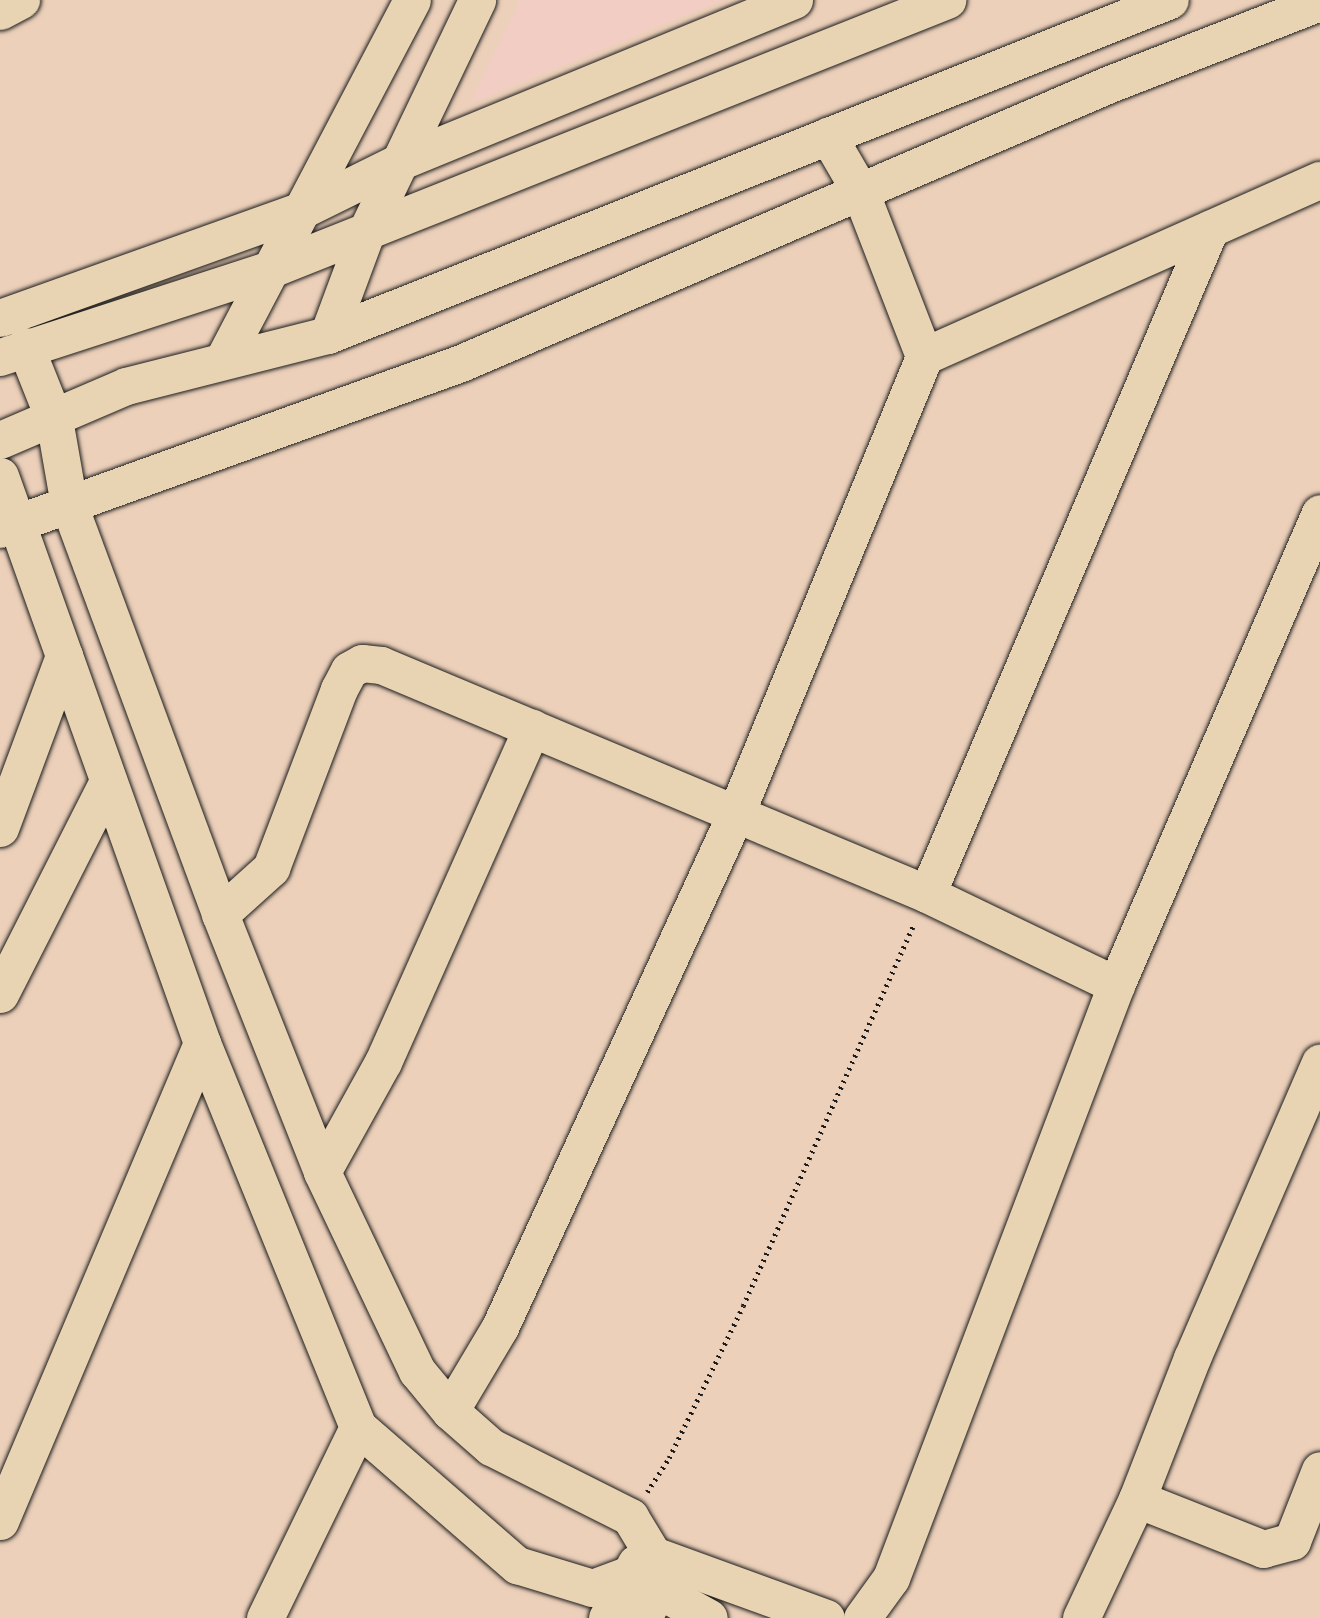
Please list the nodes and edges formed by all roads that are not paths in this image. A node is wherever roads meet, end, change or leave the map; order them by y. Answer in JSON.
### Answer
{"nodes":[{"id":1,"x":21,"y":0,"type":"edge"},
{"id":2,"x":410,"y":0,"type":"edge"},
{"id":3,"x":477,"y":0,"type":"edge"},
{"id":4,"x":794,"y":0,"type":"edge"},
{"id":5,"x":947,"y":0,"type":"edge"},
{"id":6,"x":1170,"y":0,"type":"edge"},
{"id":7,"x":1320,"y":2,"type":"edge"},
{"id":8,"x":0,"y":10,"type":"edge"},
{"id":9,"x":828,"y":136,"type":"junction"},
{"id":10,"x":400,"y":162,"type":"junction"},
{"id":11,"x":1320,"y":180,"type":"edge"},
{"id":12,"x":860,"y":191,"type":"junction"},
{"id":13,"x":302,"y":210,"type":"junction"},
{"id":14,"x":1210,"y":229,"type":"junction"},
{"id":15,"x":367,"y":230,"type":"junction"},
{"id":16,"x":271,"y":269,"type":"junction"},
{"id":17,"x":0,"y":318,"type":"edge"},
{"id":18,"x":328,"y":335,"type":"junction"},
{"id":19,"x":13,"y":352,"type":"edge"},
{"id":20,"x":924,"y":356,"type":"junction"},
{"id":21,"x":224,"y":358,"type":"junction"},
{"id":22,"x":54,"y":419,"type":"junction"},
{"id":23,"x":0,"y":440,"type":"edge"},
{"id":24,"x":0,"y":476,"type":"edge"},
{"id":25,"x":69,"y":505,"type":"junction"},
{"id":26,"x":1320,"y":513,"type":"edge"},
{"id":27,"x":9,"y":526,"type":"edge"},
{"id":28,"x":64,"y":656,"type":"junction"},
{"id":29,"x":532,"y":728,"type":"junction"},
{"id":30,"x":108,"y":781,"type":"junction"},
{"id":31,"x":4,"y":811,"type":"edge"},
{"id":32,"x":736,"y":813,"type":"junction"},
{"id":33,"x":927,"y":894,"type":"junction"},
{"id":34,"x":220,"y":914,"type":"junction"},
{"id":35,"x":1116,"y":985,"type":"junction"},
{"id":36,"x":0,"y":994,"type":"edge"},
{"id":37,"x":202,"y":1043,"type":"junction"},
{"id":38,"x":1320,"y":1062,"type":"edge"},
{"id":39,"x":322,"y":1172,"type":"junction"},
{"id":40,"x":450,"y":1411,"type":"junction"},
{"id":41,"x":358,"y":1427,"type":"junction"},
{"id":42,"x":1320,"y":1469,"type":"edge"},
{"id":43,"x":1137,"y":1499,"type":"junction"},
{"id":44,"x":0,"y":1521,"type":"edge"},
{"id":45,"x":646,"y":1568,"type":"edge"},
{"id":46,"x":265,"y":1618,"type":"edge"},
{"id":47,"x":607,"y":1618,"type":"edge"},
{"id":48,"x":709,"y":1618,"type":"edge"},
{"id":49,"x":825,"y":1618,"type":"edge"},
{"id":50,"x":862,"y":1618,"type":"edge"},
{"id":51,"x":1081,"y":1618,"type":"edge"}],
"edges":[{"from":1,"to":8,"type":"street"},
{"from":2,"to":13,"type":"street"},
{"from":3,"to":10,"type":"street"},
{"from":4,"to":10,"type":"street"},
{"from":5,"to":15,"type":"street"},
{"from":6,"to":9,"type":"street"},
{"from":7,"to":12,"type":"street"},
{"from":9,"to":12,"type":"street"},
{"from":9,"to":18,"type":"street"},
{"from":10,"to":13,"type":"street"},
{"from":10,"to":15,"type":"street"},
{"from":11,"to":14,"type":"street"},
{"from":12,"to":20,"type":"street"},
{"from":12,"to":25,"type":"street"},
{"from":13,"to":16,"type":"street"},
{"from":13,"to":17,"type":"street"},
{"from":14,"to":20,"type":"street"},
{"from":14,"to":33,"type":"street"},
{"from":15,"to":16,"type":"street"},
{"from":15,"to":18,"type":"street"},
{"from":16,"to":19,"type":"street"},
{"from":16,"to":21,"type":"street"},
{"from":18,"to":21,"type":"street"},
{"from":19,"to":22,"type":"street"},
{"from":20,"to":32,"type":"street"},
{"from":21,"to":22,"type":"street"},
{"from":22,"to":23,"type":"street"},
{"from":22,"to":25,"type":"street"},
{"from":24,"to":27,"type":"street"},
{"from":25,"to":27,"type":"street"},
{"from":25,"to":34,"type":"street"},
{"from":26,"to":35,"type":"street"},
{"from":27,"to":28,"type":"street"},
{"from":28,"to":30,"type":"street"},
{"from":28,"to":31,"type":"street"},
{"from":29,"to":32,"type":"street"},
{"from":29,"to":34,"type":"street"},
{"from":29,"to":39,"type":"street"},
{"from":30,"to":36,"type":"street"},
{"from":30,"to":37,"type":"street"},
{"from":32,"to":33,"type":"street"},
{"from":32,"to":40,"type":"street"},
{"from":33,"to":35,"type":"street"},
{"from":34,"to":39,"type":"street"},
{"from":35,"to":50,"type":"street"},
{"from":37,"to":41,"type":"street"},
{"from":37,"to":44,"type":"street"},
{"from":38,"to":43,"type":"street"},
{"from":39,"to":40,"type":"street"},
{"from":40,"to":45,"type":"street"},
{"from":41,"to":45,"type":"street"},
{"from":41,"to":46,"type":"street"},
{"from":42,"to":43,"type":"street"},
{"from":43,"to":51,"type":"street"},
{"from":45,"to":47,"type":"street"},
{"from":45,"to":48,"type":"street"},
{"from":45,"to":49,"type":"street"}]}
